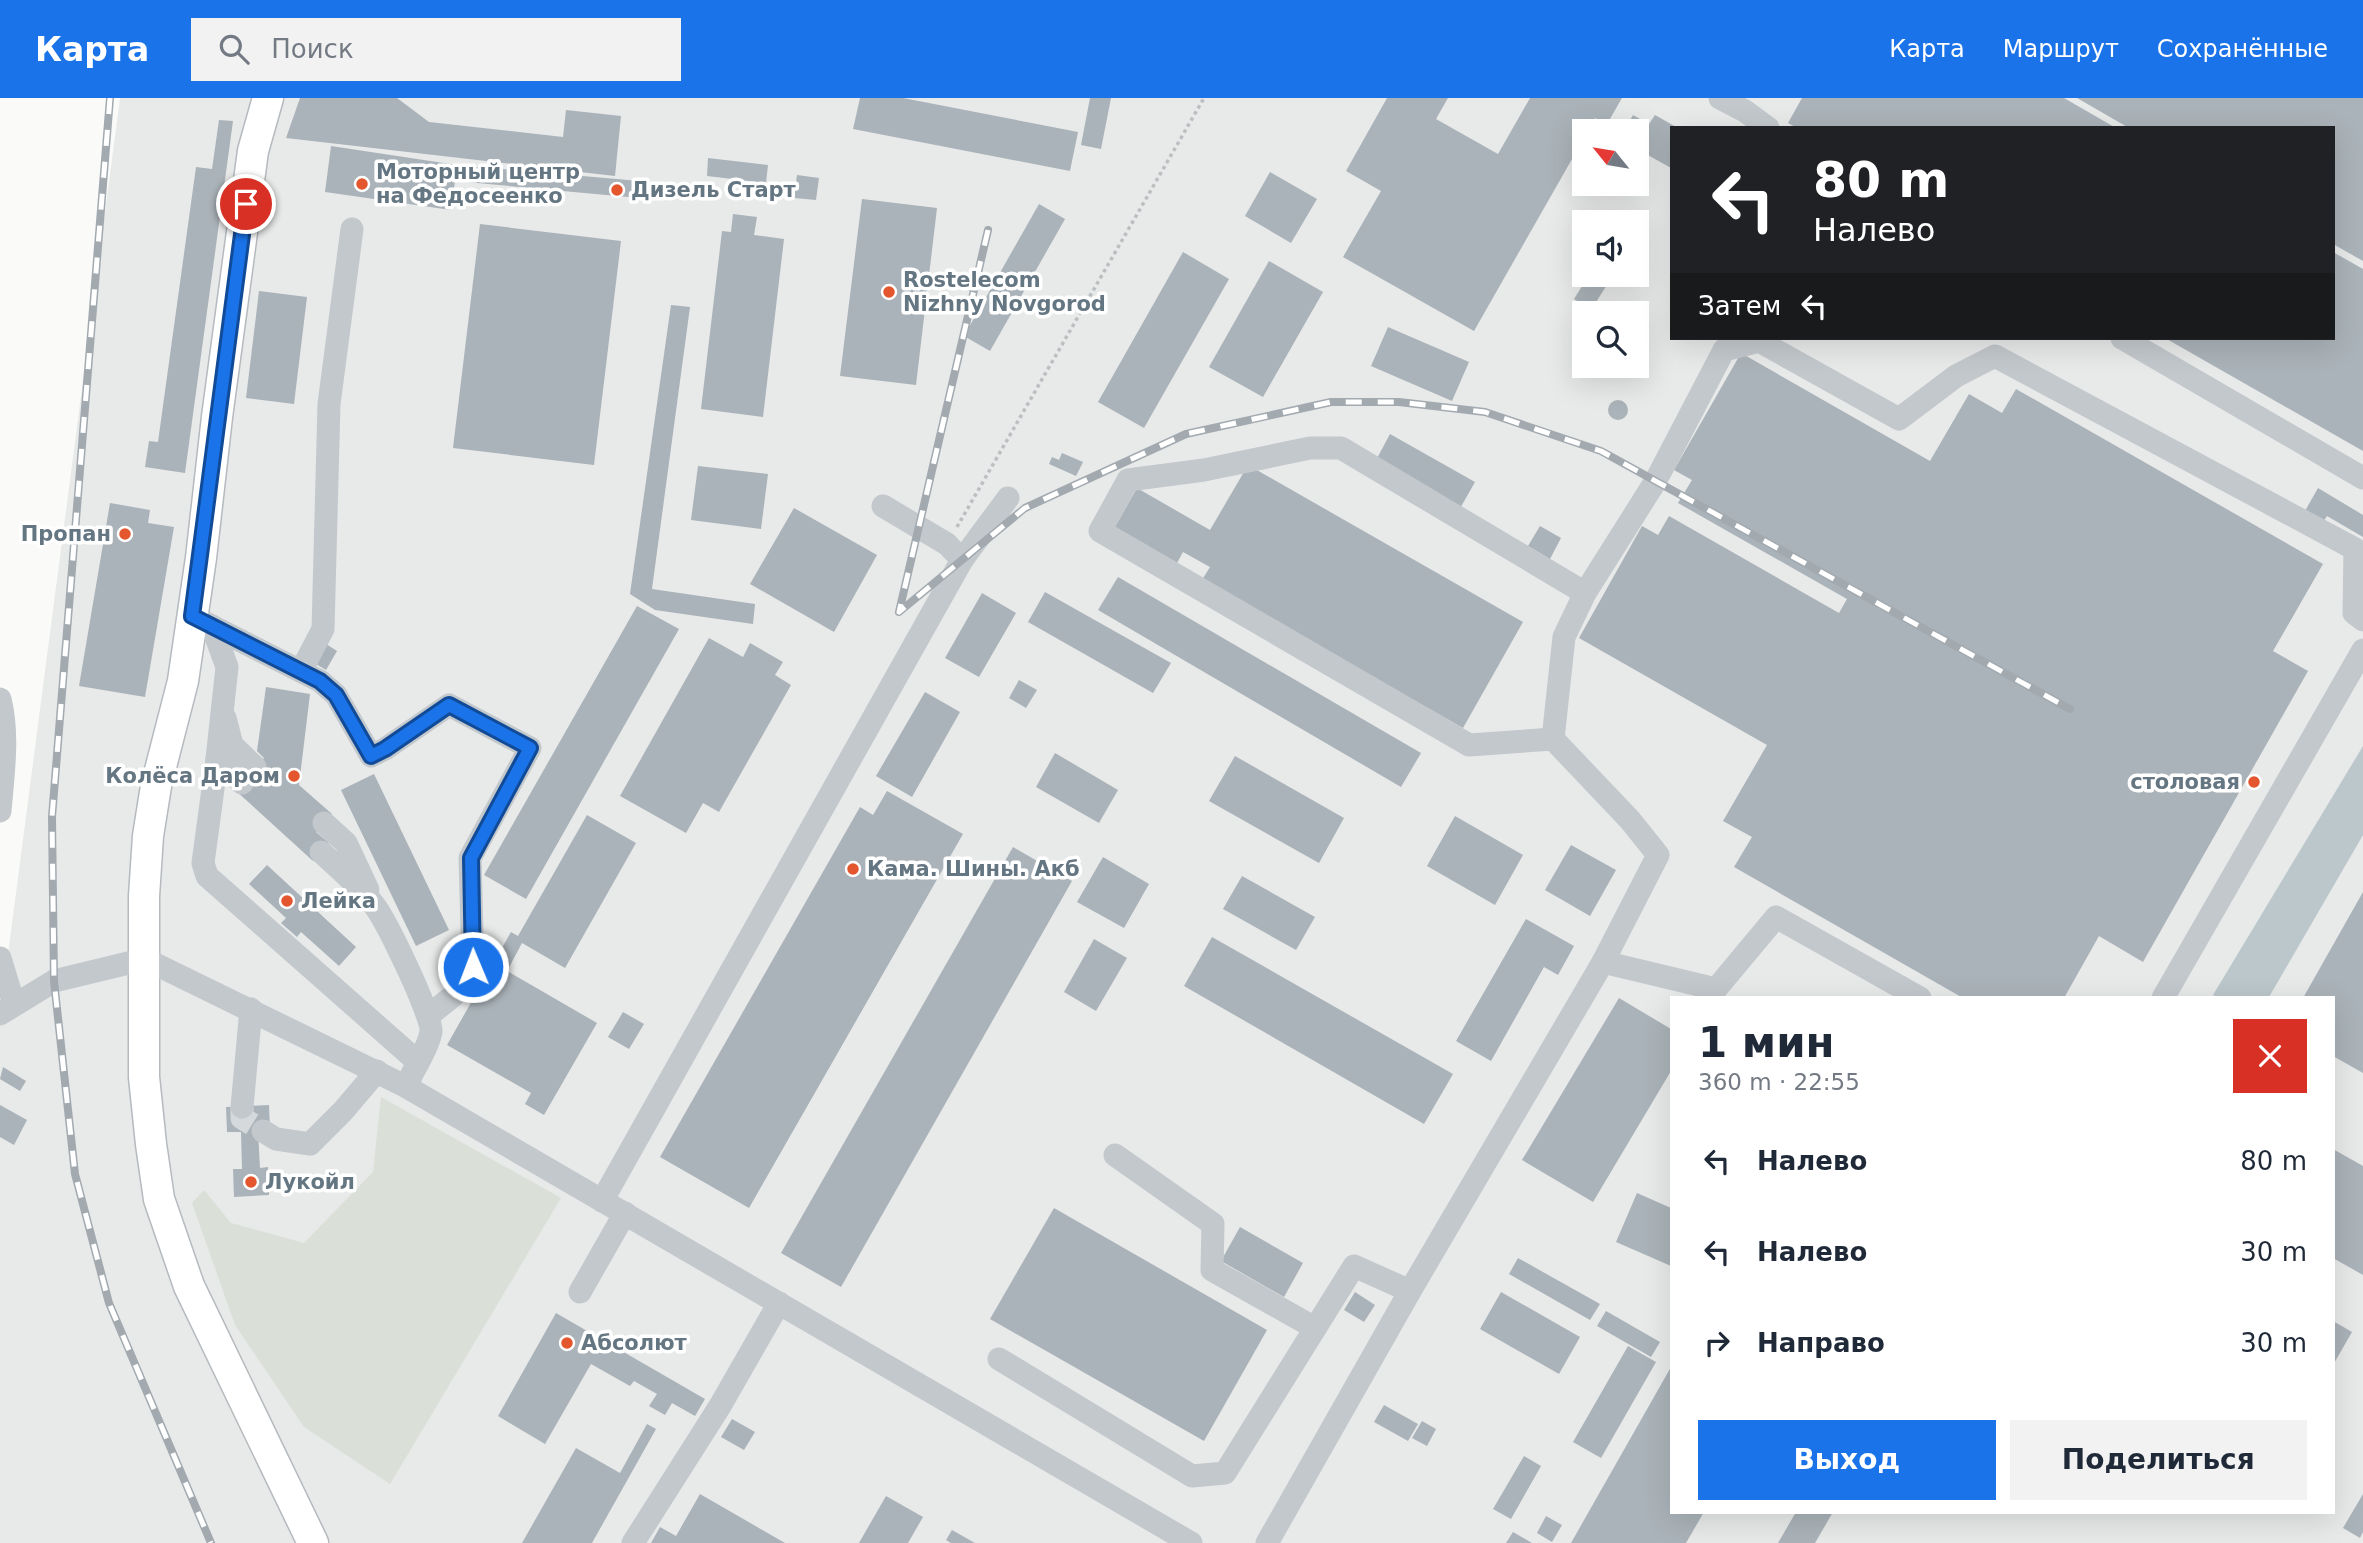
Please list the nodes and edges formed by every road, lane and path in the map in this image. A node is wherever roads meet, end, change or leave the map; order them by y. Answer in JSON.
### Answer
{"nodes":[{"id":1,"x":268,"y":98,"type":"edge"},
{"id":2,"x":1204,"y":98,"type":"edge"},
{"id":3,"x":1720,"y":98,"type":"edge"},
{"id":4,"x":1765,"y":126,"type":"edge"},
{"id":5,"x":352,"y":229,"type":"dead end"},
{"id":6,"x":2125,"y":340,"type":"edge"},
{"id":7,"x":2363,"y":478,"type":"edge"},
{"id":8,"x":1007,"y":498,"type":"dead end"},
{"id":9,"x":883,"y":506,"type":"dead end"},
{"id":10,"x":955,"y":552,"type":"junction"},
{"id":11,"x":1585,"y":593,"type":"junction"},
{"id":12,"x":2363,"y":620,"type":"edge"},
{"id":13,"x":202,"y":621,"type":"junction"},
{"id":14,"x":2363,"y":650,"type":"edge"},
{"id":15,"x":300,"y":671,"type":"junction"},
{"id":16,"x":0,"y":699,"type":"edge"},
{"id":17,"x":222,"y":708,"type":"junction"},
{"id":18,"x":1553,"y":739,"type":"junction"},
{"id":19,"x":217,"y":759,"type":"junction"},
{"id":20,"x":0,"y":811,"type":"edge"},
{"id":21,"x":324,"y":823,"type":"dead end"},
{"id":22,"x":321,"y":852,"type":"dead end"},
{"id":23,"x":375,"y":906,"type":"junction"},
{"id":24,"x":0,"y":958,"type":"edge"},
{"id":25,"x":145,"y":959,"type":"junction"},
{"id":26,"x":1603,"y":962,"type":"junction"},
{"id":27,"x":1916,"y":996,"type":"edge"},
{"id":28,"x":2164,"y":996,"type":"edge"},
{"id":29,"x":7,"y":1009,"type":"edge"},
{"id":30,"x":251,"y":1009,"type":"junction"},
{"id":31,"x":428,"y":1016,"type":"junction"},
{"id":32,"x":418,"y":1062,"type":"junction"},
{"id":33,"x":377,"y":1071,"type":"junction"},
{"id":34,"x":405,"y":1086,"type":"junction"},
{"id":35,"x":242,"y":1107,"type":"dead end"},
{"id":36,"x":263,"y":1131,"type":"tunnel mouth"},
{"id":37,"x":1115,"y":1154,"type":"dead end"},
{"id":38,"x":602,"y":1200,"type":"junction"},
{"id":39,"x":625,"y":1213,"type":"junction"},
{"id":40,"x":1410,"y":1291,"type":"junction"},
{"id":41,"x":580,"y":1292,"type":"dead end"},
{"id":42,"x":779,"y":1304,"type":"junction"},
{"id":43,"x":1315,"y":1328,"type":"junction"},
{"id":44,"x":999,"y":1359,"type":"dead end"},
{"id":45,"x":313,"y":1543,"type":"edge"},
{"id":46,"x":633,"y":1543,"type":"edge"},
{"id":47,"x":1191,"y":1543,"type":"edge"},
{"id":48,"x":1267,"y":1543,"type":"edge"}],
"edges":[{"from":1,"to":13,"type":"main road"},
{"from":2,"to":10,"type":"path"},
{"from":3,"to":4,"type":"street"},
{"from":5,"to":15,"type":"street"},
{"from":6,"to":7,"type":"street"},
{"from":8,"to":10,"type":"street"},
{"from":9,"to":10,"type":"street"},
{"from":10,"to":38,"type":"street"},
{"from":11,"to":12,"type":"street"},
{"from":11,"to":18,"type":"street"},
{"from":11,"to":18,"type":"street"},
{"from":13,"to":15,"type":"street"},
{"from":13,"to":17,"type":"street"},
{"from":13,"to":25,"type":"main road"},
{"from":14,"to":28,"type":"street"},
{"from":15,"to":31,"type":"street"},
{"from":16,"to":20,"type":"street"},
{"from":17,"to":19,"type":"street"},
{"from":17,"to":19,"type":"street"},
{"from":18,"to":26,"type":"street"},
{"from":19,"to":32,"type":"street"},
{"from":21,"to":23,"type":"street"},
{"from":22,"to":23,"type":"street"},
{"from":23,"to":31,"type":"street"},
{"from":24,"to":29,"type":"street"},
{"from":25,"to":29,"type":"street"},
{"from":25,"to":30,"type":"street"},
{"from":25,"to":45,"type":"main road"},
{"from":26,"to":27,"type":"street"},
{"from":26,"to":40,"type":"street"},
{"from":30,"to":33,"type":"street"},
{"from":30,"to":35,"type":"street"},
{"from":31,"to":32,"type":"street"},
{"from":32,"to":34,"type":"street"},
{"from":33,"to":34,"type":"street"},
{"from":33,"to":36,"type":"street"},
{"from":34,"to":38,"type":"street"},
{"from":37,"to":43,"type":"street"},
{"from":38,"to":39,"type":"street"},
{"from":39,"to":41,"type":"street"},
{"from":39,"to":42,"type":"street"},
{"from":40,"to":43,"type":"street"},
{"from":40,"to":48,"type":"street"},
{"from":42,"to":46,"type":"street"},
{"from":42,"to":47,"type":"street"},
{"from":43,"to":44,"type":"street"}]}
